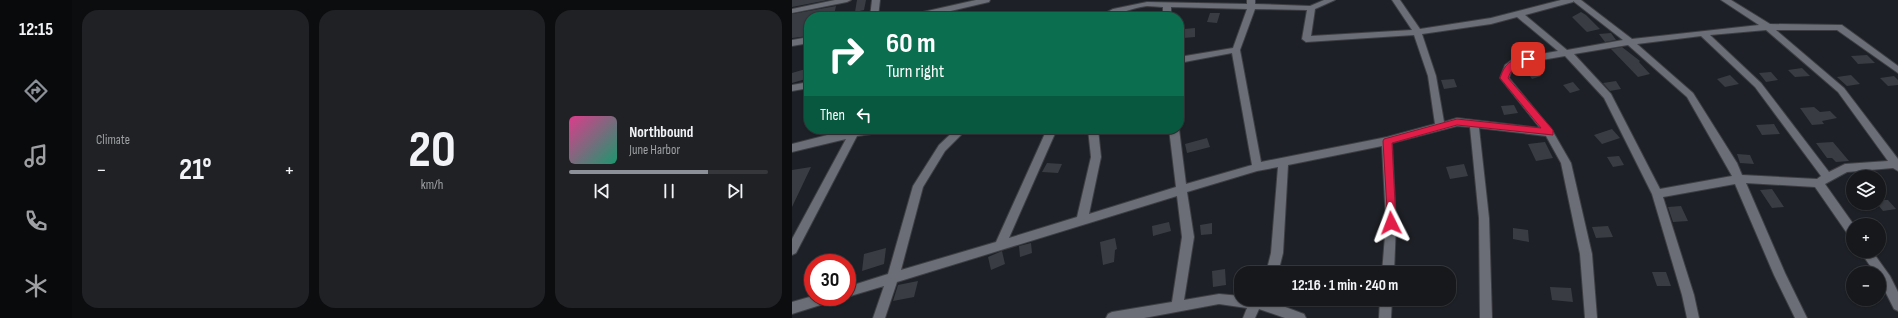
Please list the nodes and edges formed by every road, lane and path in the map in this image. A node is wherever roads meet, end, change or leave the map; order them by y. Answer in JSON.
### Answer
{"nodes":[{"id":1,"x":847,"y":0,"type":"edge"},
{"id":2,"x":876,"y":0,"type":"edge"},
{"id":3,"x":986,"y":0,"type":"edge"},
{"id":4,"x":1331,"y":0,"type":"edge"},
{"id":5,"x":1396,"y":0,"type":"edge"},
{"id":6,"x":1570,"y":0,"type":"edge"},
{"id":7,"x":1576,"y":0,"type":"edge"},
{"id":8,"x":1725,"y":0,"type":"edge"},
{"id":9,"x":972,"y":1,"type":"edge"},
{"id":10,"x":807,"y":4,"type":"edge"},
{"id":11,"x":1251,"y":4,"type":"edge"},
{"id":12,"x":1167,"y":5,"type":"junction"},
{"id":13,"x":1311,"y":8,"type":"junction"},
{"id":14,"x":792,"y":11,"type":"edge"},
{"id":15,"x":875,"y":12,"type":"edge"},
{"id":16,"x":932,"y":12,"type":"edge"},
{"id":17,"x":1114,"y":12,"type":"edge"},
{"id":18,"x":1167,"y":12,"type":"edge"},
{"id":19,"x":1518,"y":14,"type":"junction"},
{"id":20,"x":1768,"y":27,"type":"junction"},
{"id":21,"x":1417,"y":31,"type":"junction"},
{"id":22,"x":1703,"y":33,"type":"junction"},
{"id":23,"x":804,"y":41,"type":"edge"},
{"id":24,"x":1630,"y":42,"type":"junction"},
{"id":25,"x":792,"y":43,"type":"edge"},
{"id":26,"x":1236,"y":50,"type":"junction"},
{"id":27,"x":1566,"y":53,"type":"junction"},
{"id":28,"x":1184,"y":59,"type":"edge"},
{"id":29,"x":1898,"y":70,"type":"edge"},
{"id":30,"x":804,"y":86,"type":"edge"},
{"id":31,"x":792,"y":88,"type":"edge"},
{"id":32,"x":1474,"y":124,"type":"junction"},
{"id":33,"x":1440,"y":127,"type":"junction"},
{"id":34,"x":1549,"y":133,"type":"junction"},
{"id":35,"x":844,"y":134,"type":"edge"},
{"id":36,"x":853,"y":134,"type":"edge"},
{"id":37,"x":957,"y":134,"type":"edge"},
{"id":38,"x":1050,"y":134,"type":"edge"},
{"id":39,"x":1094,"y":134,"type":"edge"},
{"id":40,"x":1175,"y":134,"type":"edge"},
{"id":41,"x":1387,"y":141,"type":"junction"},
{"id":42,"x":792,"y":148,"type":"edge"},
{"id":43,"x":1283,"y":162,"type":"junction"},
{"id":44,"x":1897,"y":165,"type":"edge"},
{"id":45,"x":1257,"y":167,"type":"junction"},
{"id":46,"x":1738,"y":180,"type":"junction"},
{"id":47,"x":1823,"y":181,"type":"junction"},
{"id":48,"x":1181,"y":190,"type":"junction"},
{"id":49,"x":1657,"y":194,"type":"junction"},
{"id":50,"x":1082,"y":219,"type":"junction"},
{"id":51,"x":1846,"y":221,"type":"edge"},
{"id":52,"x":1000,"y":244,"type":"junction"},
{"id":53,"x":792,"y":250,"type":"edge"},
{"id":54,"x":1871,"y":258,"type":"edge"},
{"id":55,"x":1274,"y":266,"type":"edge"},
{"id":56,"x":1388,"y":266,"type":"edge"},
{"id":57,"x":893,"y":278,"type":"junction"},
{"id":58,"x":856,"y":289,"type":"edge"},
{"id":59,"x":1234,"y":300,"type":"edge"},
{"id":60,"x":804,"y":304,"type":"edge"},
{"id":61,"x":1898,"y":304,"type":"edge"},
{"id":62,"x":1177,"y":306,"type":"junction"},
{"id":63,"x":1258,"y":306,"type":"edge"},
{"id":64,"x":1271,"y":306,"type":"edge"},
{"id":65,"x":1386,"y":306,"type":"edge"},
{"id":66,"x":792,"y":308,"type":"edge"},
{"id":67,"x":879,"y":318,"type":"edge"},
{"id":68,"x":1112,"y":318,"type":"edge"},
{"id":69,"x":1249,"y":318,"type":"edge"},
{"id":70,"x":1300,"y":318,"type":"edge"},
{"id":71,"x":1385,"y":318,"type":"edge"},
{"id":72,"x":1486,"y":318,"type":"edge"},
{"id":73,"x":1592,"y":318,"type":"edge"},
{"id":74,"x":1693,"y":318,"type":"edge"},
{"id":75,"x":1801,"y":318,"type":"edge"}],
"edges":[{"from":1,"to":10,"type":"street"},
{"from":2,"to":15,"type":"street"},
{"from":3,"to":9,"type":"street"},
{"from":4,"to":13,"type":"street"},
{"from":5,"to":21,"type":"street"},
{"from":6,"to":19,"type":"street"},
{"from":7,"to":24,"type":"street"},
{"from":8,"to":20,"type":"street"},
{"from":9,"to":16,"type":"street"},
{"from":10,"to":14,"type":"street"},
{"from":11,"to":12,"type":"street"},
{"from":11,"to":13,"type":"street"},
{"from":11,"to":26,"type":"street"},
{"from":12,"to":17,"type":"street"},
{"from":12,"to":18,"type":"street"},
{"from":13,"to":21,"type":"street"},
{"from":19,"to":21,"type":"street"},
{"from":19,"to":27,"type":"street"},
{"from":20,"to":22,"type":"street"},
{"from":20,"to":29,"type":"street"},
{"from":20,"to":44,"type":"street"},
{"from":21,"to":33,"type":"street"},
{"from":22,"to":24,"type":"street"},
{"from":22,"to":47,"type":"street"},
{"from":23,"to":25,"type":"street"},
{"from":24,"to":27,"type":"street"},
{"from":24,"to":46,"type":"street"},
{"from":26,"to":28,"type":"street"},
{"from":26,"to":45,"type":"street"},
{"from":27,"to":34,"type":"street"},
{"from":27,"to":49,"type":"street"},
{"from":30,"to":31,"type":"street"},
{"from":32,"to":33,"type":"street"},
{"from":32,"to":34,"type":"street"},
{"from":32,"to":72,"type":"street"},
{"from":33,"to":41,"type":"street"},
{"from":34,"to":73,"type":"street"},
{"from":35,"to":42,"type":"street"},
{"from":36,"to":53,"type":"street"},
{"from":37,"to":57,"type":"street"},
{"from":38,"to":52,"type":"street"},
{"from":39,"to":50,"type":"street"},
{"from":40,"to":48,"type":"street"},
{"from":41,"to":43,"type":"street"},
{"from":41,"to":56,"type":"street"},
{"from":43,"to":45,"type":"street"},
{"from":43,"to":55,"type":"street"},
{"from":44,"to":47,"type":"street"},
{"from":45,"to":48,"type":"street"},
{"from":46,"to":47,"type":"street"},
{"from":46,"to":49,"type":"street"},
{"from":46,"to":75,"type":"street"},
{"from":47,"to":51,"type":"street"},
{"from":48,"to":50,"type":"street"},
{"from":48,"to":62,"type":"street"},
{"from":49,"to":74,"type":"street"},
{"from":50,"to":52,"type":"street"},
{"from":52,"to":57,"type":"street"},
{"from":54,"to":61,"type":"street"},
{"from":57,"to":58,"type":"street"},
{"from":57,"to":67,"type":"street"},
{"from":59,"to":62,"type":"street"},
{"from":60,"to":66,"type":"street"},
{"from":62,"to":68,"type":"street"},
{"from":63,"to":69,"type":"street"},
{"from":64,"to":70,"type":"street"},
{"from":65,"to":71,"type":"street"}]}
